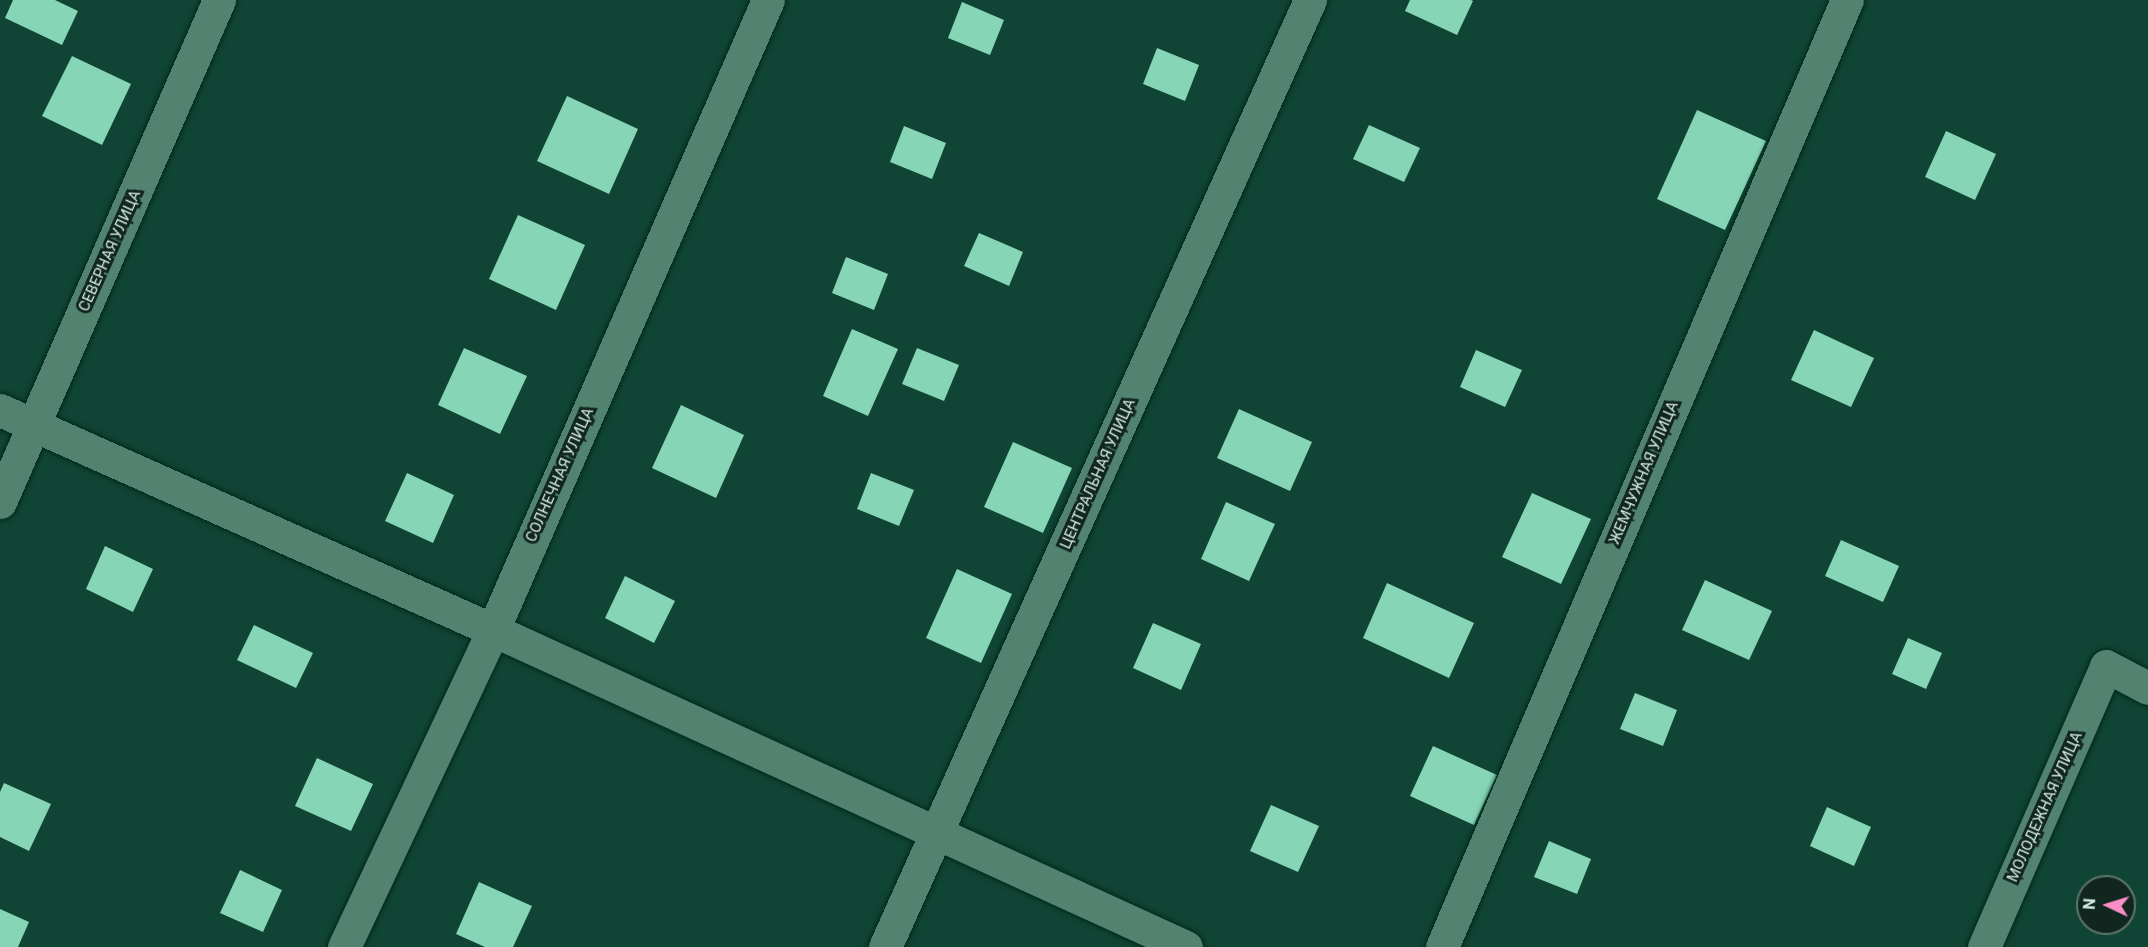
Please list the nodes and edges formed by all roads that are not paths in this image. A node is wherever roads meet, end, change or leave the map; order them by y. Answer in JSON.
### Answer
{"nodes":[{"id":1,"x":219,"y":0,"type":"edge"},
{"id":2,"x":768,"y":0,"type":"edge"},
{"id":3,"x":1310,"y":0,"type":"edge"},
{"id":4,"x":1847,"y":0,"type":"edge"},
{"id":5,"x":0,"y":410,"type":"edge"},
{"id":6,"x":34,"y":425,"type":"junction"},
{"id":7,"x":0,"y":502,"type":"edge"},
{"id":8,"x":493,"y":630,"type":"junction"},
{"id":9,"x":2148,"y":688,"type":"edge"},
{"id":10,"x":938,"y":834,"type":"junction"},
{"id":11,"x":344,"y":947,"type":"edge"},
{"id":12,"x":885,"y":947,"type":"edge"},
{"id":13,"x":1186,"y":947,"type":"edge"},
{"id":14,"x":1442,"y":947,"type":"edge"},
{"id":15,"x":1984,"y":947,"type":"edge"}],
"edges":[{"from":1,"to":6,"type":"street","name":"СЕВЕРНАЯ УЛИЦА"},
{"from":2,"to":8,"type":"street","name":"СОЛНЕЧНАЯ УЛИЦА"},
{"from":3,"to":10,"type":"street","name":"ЦЕНТРАЛЬНАЯ УЛИЦА"},
{"from":4,"to":14,"type":"street","name":"ЖЕМЧУЖНАЯ УЛИЦА"},
{"from":5,"to":6,"type":"street"},
{"from":6,"to":7,"type":"street","name":"СЕВЕРНАЯ УЛИЦА"},
{"from":6,"to":8,"type":"street"},
{"from":8,"to":10,"type":"street"},
{"from":8,"to":11,"type":"street","name":"СОЛНЕЧНАЯ УЛИЦА"},
{"from":9,"to":15,"type":"street","name":"МОЛОДЕЖНАЯ УЛИЦА"},
{"from":10,"to":12,"type":"street","name":"ЦЕНТРАЛЬНАЯ УЛИЦА"},
{"from":10,"to":13,"type":"street"}]}
